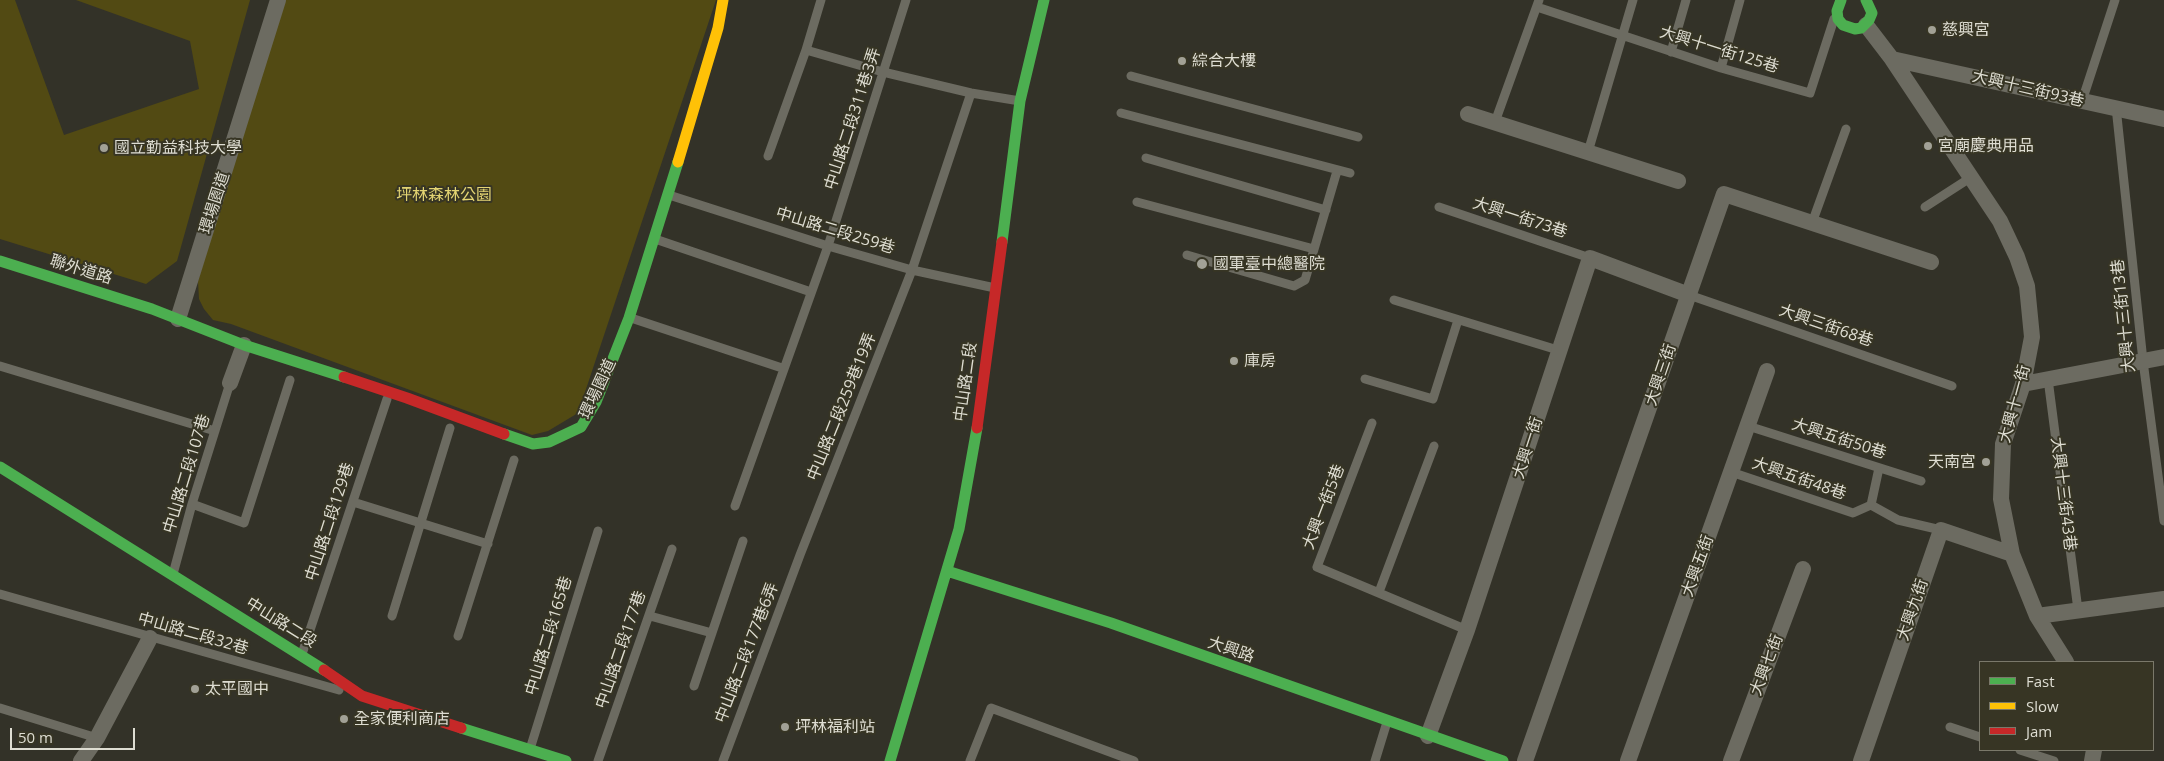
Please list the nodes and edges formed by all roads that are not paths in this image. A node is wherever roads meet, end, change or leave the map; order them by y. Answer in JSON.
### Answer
{"nodes":[{"id":1,"x":278,"y":0,"type":"edge"},
{"id":2,"x":723,"y":0,"type":"edge"},
{"id":3,"x":821,"y":0,"type":"edge"},
{"id":4,"x":906,"y":0,"type":"edge"},
{"id":5,"x":1044,"y":0,"type":"edge"},
{"id":6,"x":1633,"y":0,"type":"edge"},
{"id":7,"x":1686,"y":0,"type":"edge"},
{"id":8,"x":1740,"y":0,"type":"edge"},
{"id":9,"x":1866,"y":0,"type":"edge"},
{"id":10,"x":2115,"y":0,"type":"edge"},
{"id":11,"x":1538,"y":4,"type":"edge"},
{"id":12,"x":1839,"y":5,"type":"edge"},
{"id":13,"x":1866,"y":25,"type":"junction"},
{"id":14,"x":1622,"y":35,"type":"junction"},
{"id":15,"x":806,"y":50,"type":"junction"},
{"id":16,"x":1672,"y":52,"type":"junction"},
{"id":17,"x":1892,"y":59,"type":"junction"},
{"id":18,"x":1722,"y":68,"type":"junction"},
{"id":19,"x":884,"y":72,"type":"junction"},
{"id":20,"x":1131,"y":76,"type":"dead end"},
{"id":21,"x":972,"y":93,"type":"junction"},
{"id":22,"x":1020,"y":101,"type":"junction"},
{"id":23,"x":2082,"y":102,"type":"junction"},
{"id":24,"x":2116,"y":107,"type":"junction"},
{"id":25,"x":1121,"y":113,"type":"dead end"},
{"id":26,"x":1468,"y":114,"type":"dead end"},
{"id":27,"x":2164,"y":119,"type":"edge"},
{"id":28,"x":1495,"y":122,"type":"junction"},
{"id":29,"x":1846,"y":129,"type":"dead end"},
{"id":30,"x":1358,"y":137,"type":"dead end"},
{"id":31,"x":1588,"y":152,"type":"junction"},
{"id":32,"x":768,"y":156,"type":"dead end"},
{"id":33,"x":1146,"y":158,"type":"dead end"},
{"id":34,"x":1337,"y":171,"type":"junction"},
{"id":35,"x":1350,"y":173,"type":"dead end"},
{"id":36,"x":1970,"y":178,"type":"junction"},
{"id":37,"x":1678,"y":181,"type":"dead end"},
{"id":38,"x":668,"y":195,"type":"junction"},
{"id":39,"x":1137,"y":202,"type":"dead end"},
{"id":40,"x":1439,"y":207,"type":"dead end"},
{"id":41,"x":1925,"y":207,"type":"dead end"},
{"id":42,"x":1326,"y":210,"type":"junction"},
{"id":43,"x":1812,"y":223,"type":"junction"},
{"id":44,"x":654,"y":238,"type":"junction"},
{"id":45,"x":828,"y":246,"type":"junction"},
{"id":46,"x":1314,"y":249,"type":"junction"},
{"id":47,"x":1187,"y":255,"type":"dead end"},
{"id":48,"x":1590,"y":258,"type":"junction"},
{"id":49,"x":0,"y":262,"type":"edge"},
{"id":50,"x":1931,"y":262,"type":"dead end"},
{"id":51,"x":912,"y":270,"type":"junction"},
{"id":52,"x":995,"y":288,"type":"junction"},
{"id":53,"x":811,"y":292,"type":"junction"},
{"id":54,"x":1689,"y":295,"type":"junction"},
{"id":55,"x":1394,"y":300,"type":"dead end"},
{"id":56,"x":152,"y":309,"type":"joint"},
{"id":57,"x":628,"y":318,"type":"junction"},
{"id":58,"x":178,"y":319,"type":"junction"},
{"id":59,"x":1458,"y":320,"type":"junction"},
{"id":60,"x":244,"y":345,"type":"junction"},
{"id":61,"x":1560,"y":352,"type":"junction"},
{"id":62,"x":2164,"y":357,"type":"edge"},
{"id":63,"x":2143,"y":361,"type":"junction"},
{"id":64,"x":0,"y":366,"type":"edge"},
{"id":65,"x":782,"y":368,"type":"junction"},
{"id":66,"x":1767,"y":370,"type":"dead end"},
{"id":67,"x":1365,"y":379,"type":"dead end"},
{"id":68,"x":2048,"y":379,"type":"junction"},
{"id":69,"x":290,"y":380,"type":"dead end"},
{"id":70,"x":230,"y":383,"type":"joint"},
{"id":71,"x":2023,"y":384,"type":"junction"},
{"id":72,"x":1952,"y":386,"type":"dead end"},
{"id":73,"x":386,"y":399,"type":"dead end"},
{"id":74,"x":1372,"y":423,"type":"dead end"},
{"id":75,"x":1748,"y":426,"type":"junction"},
{"id":76,"x":450,"y":428,"type":"dead end"},
{"id":77,"x":215,"y":431,"type":"junction"},
{"id":78,"x":1434,"y":446,"type":"dead end"},
{"id":79,"x":514,"y":460,"type":"dead end"},
{"id":80,"x":0,"y":467,"type":"edge"},
{"id":81,"x":1879,"y":468,"type":"junction"},
{"id":82,"x":1731,"y":472,"type":"junction"},
{"id":83,"x":1921,"y":481,"type":"dead end"},
{"id":84,"x":352,"y":502,"type":"junction"},
{"id":85,"x":192,"y":504,"type":"junction"},
{"id":86,"x":1871,"y":505,"type":"junction"},
{"id":87,"x":735,"y":506,"type":"dead end"},
{"id":88,"x":2164,"y":521,"type":"edge"},
{"id":89,"x":421,"y":523,"type":"junction"},
{"id":90,"x":1941,"y":530,"type":"junction"},
{"id":91,"x":598,"y":531,"type":"dead end"},
{"id":92,"x":743,"y":541,"type":"dead end"},
{"id":93,"x":488,"y":544,"type":"junction"},
{"id":94,"x":672,"y":549,"type":"dead end"},
{"id":95,"x":2012,"y":554,"type":"junction"},
{"id":96,"x":800,"y":555,"type":"joint"},
{"id":97,"x":1803,"y":569,"type":"dead end"},
{"id":98,"x":947,"y":571,"type":"junction"},
{"id":99,"x":173,"y":574,"type":"junction"},
{"id":100,"x":1379,"y":592,"type":"junction"},
{"id":101,"x":0,"y":594,"type":"edge"},
{"id":102,"x":2164,"y":599,"type":"edge"},
{"id":103,"x":2078,"y":610,"type":"junction"},
{"id":104,"x":392,"y":616,"type":"dead end"},
{"id":105,"x":650,"y":616,"type":"junction"},
{"id":106,"x":2037,"y":616,"type":"junction"},
{"id":107,"x":1468,"y":630,"type":"junction"},
{"id":108,"x":712,"y":633,"type":"junction"},
{"id":109,"x":458,"y":636,"type":"dead end"},
{"id":110,"x":150,"y":638,"type":"junction"},
{"id":111,"x":302,"y":655,"type":"junction"},
{"id":112,"x":2065,"y":661,"type":"edge"},
{"id":113,"x":694,"y":686,"type":"dead end"},
{"id":114,"x":378,"y":701,"type":"junction"},
{"id":115,"x":0,"y":708,"type":"edge"},
{"id":116,"x":1388,"y":722,"type":"junction"},
{"id":117,"x":1950,"y":727,"type":"dead end"},
{"id":118,"x":1428,"y":736,"type":"junction"},
{"id":119,"x":1979,"y":737,"type":"edge"},
{"id":120,"x":97,"y":738,"type":"junction"},
{"id":121,"x":530,"y":749,"type":"junction"},
{"id":122,"x":2023,"y":751,"type":"edge"},
{"id":123,"x":81,"y":761,"type":"edge"},
{"id":124,"x":566,"y":761,"type":"edge"},
{"id":125,"x":598,"y":761,"type":"edge"},
{"id":126,"x":723,"y":761,"type":"edge"},
{"id":127,"x":890,"y":761,"type":"edge"},
{"id":128,"x":970,"y":761,"type":"edge"},
{"id":129,"x":1134,"y":761,"type":"edge"},
{"id":130,"x":1375,"y":761,"type":"edge"},
{"id":131,"x":1503,"y":761,"type":"edge"},
{"id":132,"x":1525,"y":761,"type":"edge"},
{"id":133,"x":1628,"y":761,"type":"edge"},
{"id":134,"x":1731,"y":761,"type":"edge"},
{"id":135,"x":1861,"y":761,"type":"edge"},
{"id":136,"x":2054,"y":761,"type":"edge"}],
"edges":[{"from":1,"to":58,"type":"street","name":"環場園道"},
{"from":2,"to":38,"type":"street","name":"環場園道"},
{"from":3,"to":15,"type":"lane"},
{"from":4,"to":19,"type":"lane","name":"中山路二段311巷3弄"},
{"from":5,"to":22,"type":"street","name":"中山路二段"},
{"from":6,"to":14,"type":"lane"},
{"from":7,"to":16,"type":"lane"},
{"from":8,"to":18,"type":"lane"},
{"from":9,"to":13,"type":"street"},
{"from":10,"to":23,"type":"lane"},
{"from":11,"to":14,"type":"lane","name":"大興十一街125巷"},
{"from":11,"to":28,"type":"lane"},
{"from":12,"to":13,"type":"street"},
{"from":12,"to":18,"type":"lane","name":"大興十一街125巷"},
{"from":13,"to":17,"type":"street","name":"大興十一街"},
{"from":14,"to":16,"type":"lane","name":"大興十一街125巷"},
{"from":14,"to":31,"type":"lane"},
{"from":15,"to":19,"type":"lane"},
{"from":15,"to":32,"type":"lane"},
{"from":16,"to":18,"type":"lane","name":"大興十一街125巷"},
{"from":17,"to":23,"type":"street","name":"大興十三街93巷"},
{"from":17,"to":36,"type":"street","name":"大興十一街"},
{"from":19,"to":21,"type":"lane"},
{"from":19,"to":45,"type":"lane","name":"中山路二段311巷3弄"},
{"from":20,"to":30,"type":"lane"},
{"from":21,"to":22,"type":"lane"},
{"from":21,"to":51,"type":"lane","name":"中山路二段259巷19弄"},
{"from":22,"to":52,"type":"street","name":"中山路二段"},
{"from":23,"to":24,"type":"street","name":"大興十三街93巷"},
{"from":24,"to":27,"type":"street","name":"大興十三街93巷"},
{"from":24,"to":63,"type":"lane","name":"大興十三街13巷"},
{"from":25,"to":34,"type":"lane"},
{"from":26,"to":28,"type":"street"},
{"from":28,"to":31,"type":"street"},
{"from":29,"to":43,"type":"lane"},
{"from":31,"to":37,"type":"street"},
{"from":33,"to":42,"type":"lane"},
{"from":34,"to":35,"type":"lane"},
{"from":34,"to":42,"type":"lane"},
{"from":36,"to":41,"type":"lane"},
{"from":36,"to":71,"type":"street","name":"大興十一街"},
{"from":38,"to":44,"type":"street","name":"環場園道"},
{"from":38,"to":45,"type":"lane","name":"中山路二段259巷"},
{"from":39,"to":46,"type":"lane"},
{"from":40,"to":48,"type":"lane","name":"大興一街73巷"},
{"from":42,"to":46,"type":"lane"},
{"from":43,"to":50,"type":"street","name":"大興三街"},
{"from":43,"to":54,"type":"street","name":"大興三街"},
{"from":44,"to":53,"type":"lane"},
{"from":44,"to":57,"type":"street","name":"環場園道"},
{"from":45,"to":51,"type":"lane","name":"中山路二段259巷"},
{"from":45,"to":53,"type":"lane","name":"中山路二段311巷3弄"},
{"from":46,"to":47,"type":"lane"},
{"from":48,"to":54,"type":"street"},
{"from":48,"to":61,"type":"street","name":"大興一街"},
{"from":49,"to":56,"type":"street","name":"聯外道路"},
{"from":51,"to":52,"type":"lane","name":"中山路二段259巷"},
{"from":51,"to":96,"type":"lane","name":"中山路二段259巷19弄"},
{"from":52,"to":98,"type":"street","name":"中山路二段"},
{"from":53,"to":65,"type":"lane","name":"中山路二段311巷3弄"},
{"from":54,"to":72,"type":"lane","name":"大興三街68巷"},
{"from":54,"to":132,"type":"street","name":"大興三街"},
{"from":55,"to":59,"type":"lane"},
{"from":56,"to":58,"type":"street","name":"環場園道"},
{"from":57,"to":60,"type":"street","name":"環場園道"},
{"from":57,"to":65,"type":"lane"},
{"from":58,"to":60,"type":"street","name":"環場園道"},
{"from":59,"to":61,"type":"lane"},
{"from":59,"to":67,"type":"lane"},
{"from":60,"to":70,"type":"street"},
{"from":61,"to":107,"type":"street","name":"大興一街"},
{"from":62,"to":63,"type":"street"},
{"from":63,"to":68,"type":"street"},
{"from":63,"to":88,"type":"lane","name":"大興十三街13巷"},
{"from":64,"to":77,"type":"lane"},
{"from":65,"to":87,"type":"lane","name":"中山路二段311巷3弄"},
{"from":66,"to":75,"type":"street","name":"大興五街"},
{"from":68,"to":71,"type":"street"},
{"from":68,"to":103,"type":"lane","name":"大興十三街43巷"},
{"from":69,"to":85,"type":"lane"},
{"from":70,"to":77,"type":"lane","name":"中山路二段107巷"},
{"from":71,"to":95,"type":"street","name":"大興十一街"},
{"from":73,"to":84,"type":"lane","name":"中山路二段129巷"},
{"from":74,"to":100,"type":"lane","name":"大興一街5巷"},
{"from":75,"to":81,"type":"lane","name":"大興五街50巷"},
{"from":75,"to":82,"type":"street","name":"大興五街"},
{"from":76,"to":89,"type":"lane"},
{"from":77,"to":85,"type":"lane","name":"中山路二段107巷"},
{"from":78,"to":100,"type":"lane"},
{"from":79,"to":93,"type":"lane"},
{"from":80,"to":99,"type":"street","name":"中山路二段"},
{"from":81,"to":83,"type":"lane","name":"大興五街50巷"},
{"from":81,"to":86,"type":"lane"},
{"from":82,"to":86,"type":"lane","name":"大興五街48巷"},
{"from":82,"to":133,"type":"street","name":"大興五街"},
{"from":84,"to":89,"type":"lane"},
{"from":84,"to":111,"type":"lane","name":"中山路二段129巷"},
{"from":85,"to":99,"type":"lane","name":"中山路二段107巷"},
{"from":86,"to":90,"type":"lane"},
{"from":89,"to":93,"type":"lane"},
{"from":89,"to":104,"type":"lane"},
{"from":90,"to":95,"type":"street"},
{"from":90,"to":135,"type":"street","name":"大興九街"},
{"from":91,"to":121,"type":"lane","name":"中山路二段165巷"},
{"from":92,"to":108,"type":"lane"},
{"from":93,"to":109,"type":"lane"},
{"from":94,"to":105,"type":"lane","name":"中山路二段177巷"},
{"from":95,"to":106,"type":"street","name":"大興十一街"},
{"from":96,"to":126,"type":"lane","name":"中山路二段177巷6弄"},
{"from":97,"to":134,"type":"street","name":"大興七街"},
{"from":98,"to":116,"type":"street","name":"大興路"},
{"from":98,"to":127,"type":"street","name":"中山路二段"},
{"from":99,"to":111,"type":"street","name":"中山路二段"},
{"from":100,"to":107,"type":"lane","name":"大興一街5巷"},
{"from":101,"to":110,"type":"lane","name":"中山路二段32巷"},
{"from":102,"to":103,"type":"street"},
{"from":103,"to":106,"type":"street"},
{"from":105,"to":108,"type":"lane"},
{"from":105,"to":125,"type":"lane","name":"中山路二段177巷"},
{"from":106,"to":112,"type":"street","name":"大興十一街"},
{"from":107,"to":118,"type":"street","name":"大興一街"},
{"from":108,"to":113,"type":"lane"},
{"from":110,"to":114,"type":"lane","name":"中山路二段32巷"},
{"from":110,"to":120,"type":"street"},
{"from":111,"to":114,"type":"street","name":"中山路二段"},
{"from":114,"to":121,"type":"street","name":"中山路二段"},
{"from":115,"to":120,"type":"lane"},
{"from":116,"to":118,"type":"street","name":"大興路"},
{"from":116,"to":130,"type":"lane"},
{"from":117,"to":119,"type":"lane"},
{"from":118,"to":131,"type":"street","name":"大興路"},
{"from":120,"to":123,"type":"street"},
{"from":121,"to":124,"type":"street","name":"中山路二段"},
{"from":122,"to":136,"type":"lane"},
{"from":128,"to":129,"type":"lane"}]}
